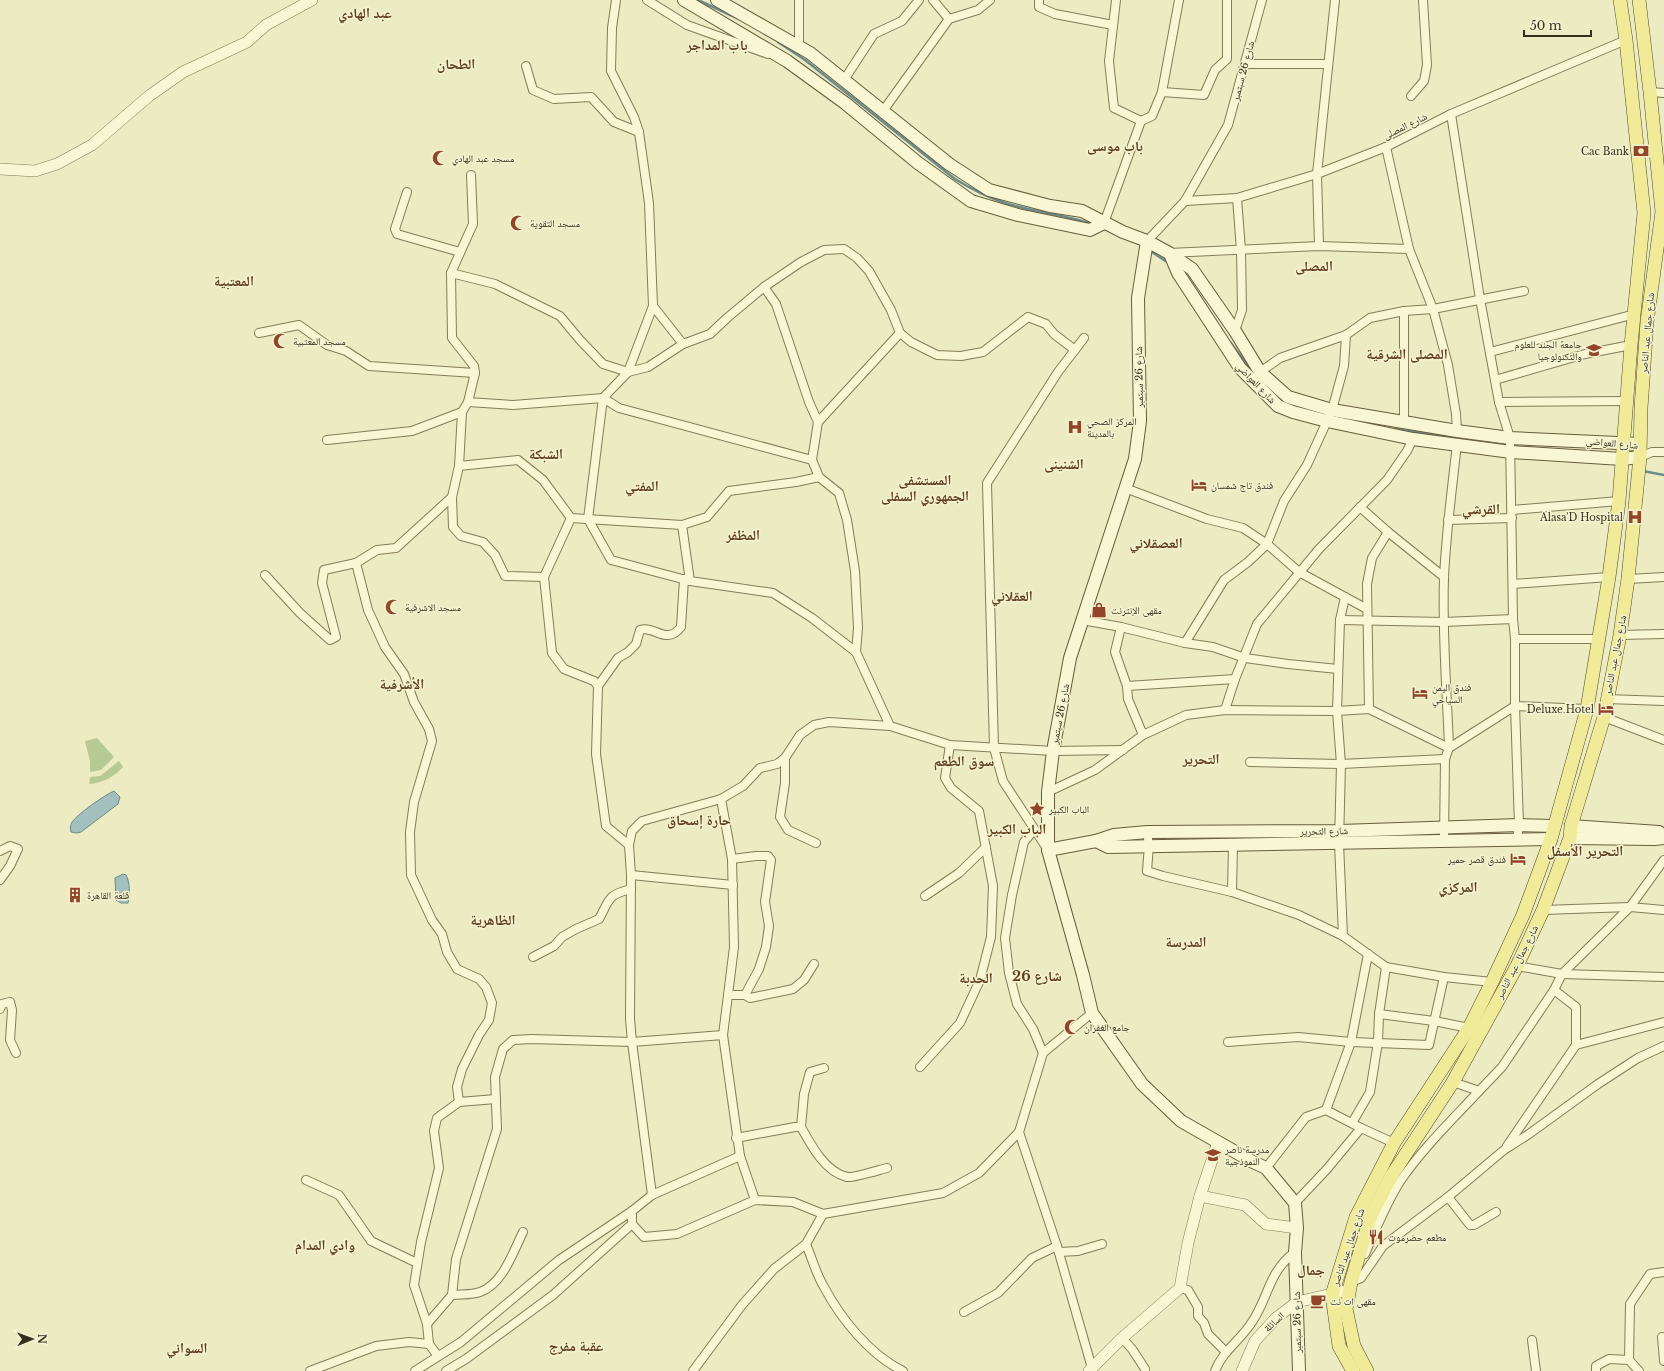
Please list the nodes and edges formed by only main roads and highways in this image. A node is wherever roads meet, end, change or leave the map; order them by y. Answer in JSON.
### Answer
{"nodes":[{"id":1,"x":684,"y":0,"type":"edge"},
{"id":2,"x":717,"y":0,"type":"edge"},
{"id":3,"x":1620,"y":0,"type":"edge"},
{"id":4,"x":1639,"y":0,"type":"edge"},
{"id":5,"x":799,"y":47,"type":"junction"},
{"id":6,"x":788,"y":61,"type":"junction"},
{"id":7,"x":1663,"y":212,"type":"edge"},
{"id":8,"x":1104,"y":222,"type":"junction"},
{"id":9,"x":1147,"y":241,"type":"junction"},
{"id":10,"x":1169,"y":253,"type":"junction"},
{"id":11,"x":1624,"y":442,"type":"junction"},
{"id":12,"x":1640,"y":444,"type":"junction"},
{"id":13,"x":1640,"y":457,"type":"junction"},
{"id":14,"x":1622,"y":459,"type":"junction"},
{"id":15,"x":1554,"y":826,"type":"junction"},
{"id":16,"x":1570,"y":832,"type":"junction"},
{"id":17,"x":1664,"y":832,"type":"edge"},
{"id":18,"x":1664,"y":838,"type":"edge"},
{"id":19,"x":1551,"y":839,"type":"junction"},
{"id":20,"x":1096,"y":841,"type":"junction"},
{"id":21,"x":1048,"y":850,"type":"junction"},
{"id":22,"x":1299,"y":1371,"type":"edge"},
{"id":23,"x":1353,"y":1371,"type":"edge"},
{"id":24,"x":1367,"y":1371,"type":"edge"}],
"edges":[{"from":1,"to":6,"type":"main road"},
{"from":2,"to":5,"type":"main road"},
{"from":3,"to":11,"type":"main road","name":"شارع جمال عبد الناصر"},
{"from":4,"to":7,"type":"main road","name":"شارع جمال عبد الناصر"},
{"from":5,"to":6,"type":"main road"},
{"from":5,"to":8,"type":"main road"},
{"from":6,"to":8,"type":"main road"},
{"from":7,"to":12,"type":"main road","name":"شارع جمال عبد الناصر"},
{"from":8,"to":9,"type":"main road"},
{"from":9,"to":10,"type":"main road"},
{"from":9,"to":21,"type":"main road","name":"شارع 26 سبتمبر"},
{"from":10,"to":11,"type":"main road","name":"شارع العواضي"},
{"from":10,"to":14,"type":"main road","name":"شارع العواضي"},
{"from":11,"to":12,"type":"main road","name":"شارع العواضي"},
{"from":11,"to":14,"type":"main road","name":"شارع جمال عبد الناصر"},
{"from":12,"to":13,"type":"main road","name":"شارع جمال عبد الناصر"},
{"from":13,"to":14,"type":"main road","name":"شارع العواضي"},
{"from":13,"to":16,"type":"main road","name":"شارع جمال عبد الناصر"},
{"from":14,"to":15,"type":"main road","name":"شارع جمال عبد الناصر"},
{"from":15,"to":19,"type":"main road","name":"شارع جمال عبد الناصر"},
{"from":15,"to":20,"type":"main road","name":"شارع التحرير"},
{"from":16,"to":17,"type":"main road"},
{"from":16,"to":18,"type":"main road"},
{"from":16,"to":24,"type":"main road","name":"شارع جمال عبد الناصر"},
{"from":19,"to":20,"type":"main road","name":"شارع التحرير"},
{"from":19,"to":23,"type":"main road","name":"شارع جمال عبد الناصر"},
{"from":20,"to":21,"type":"main road","name":"شارع التحرير"},
{"from":21,"to":22,"type":"main road","name":"شارع 26 سبتمبر"}]}
